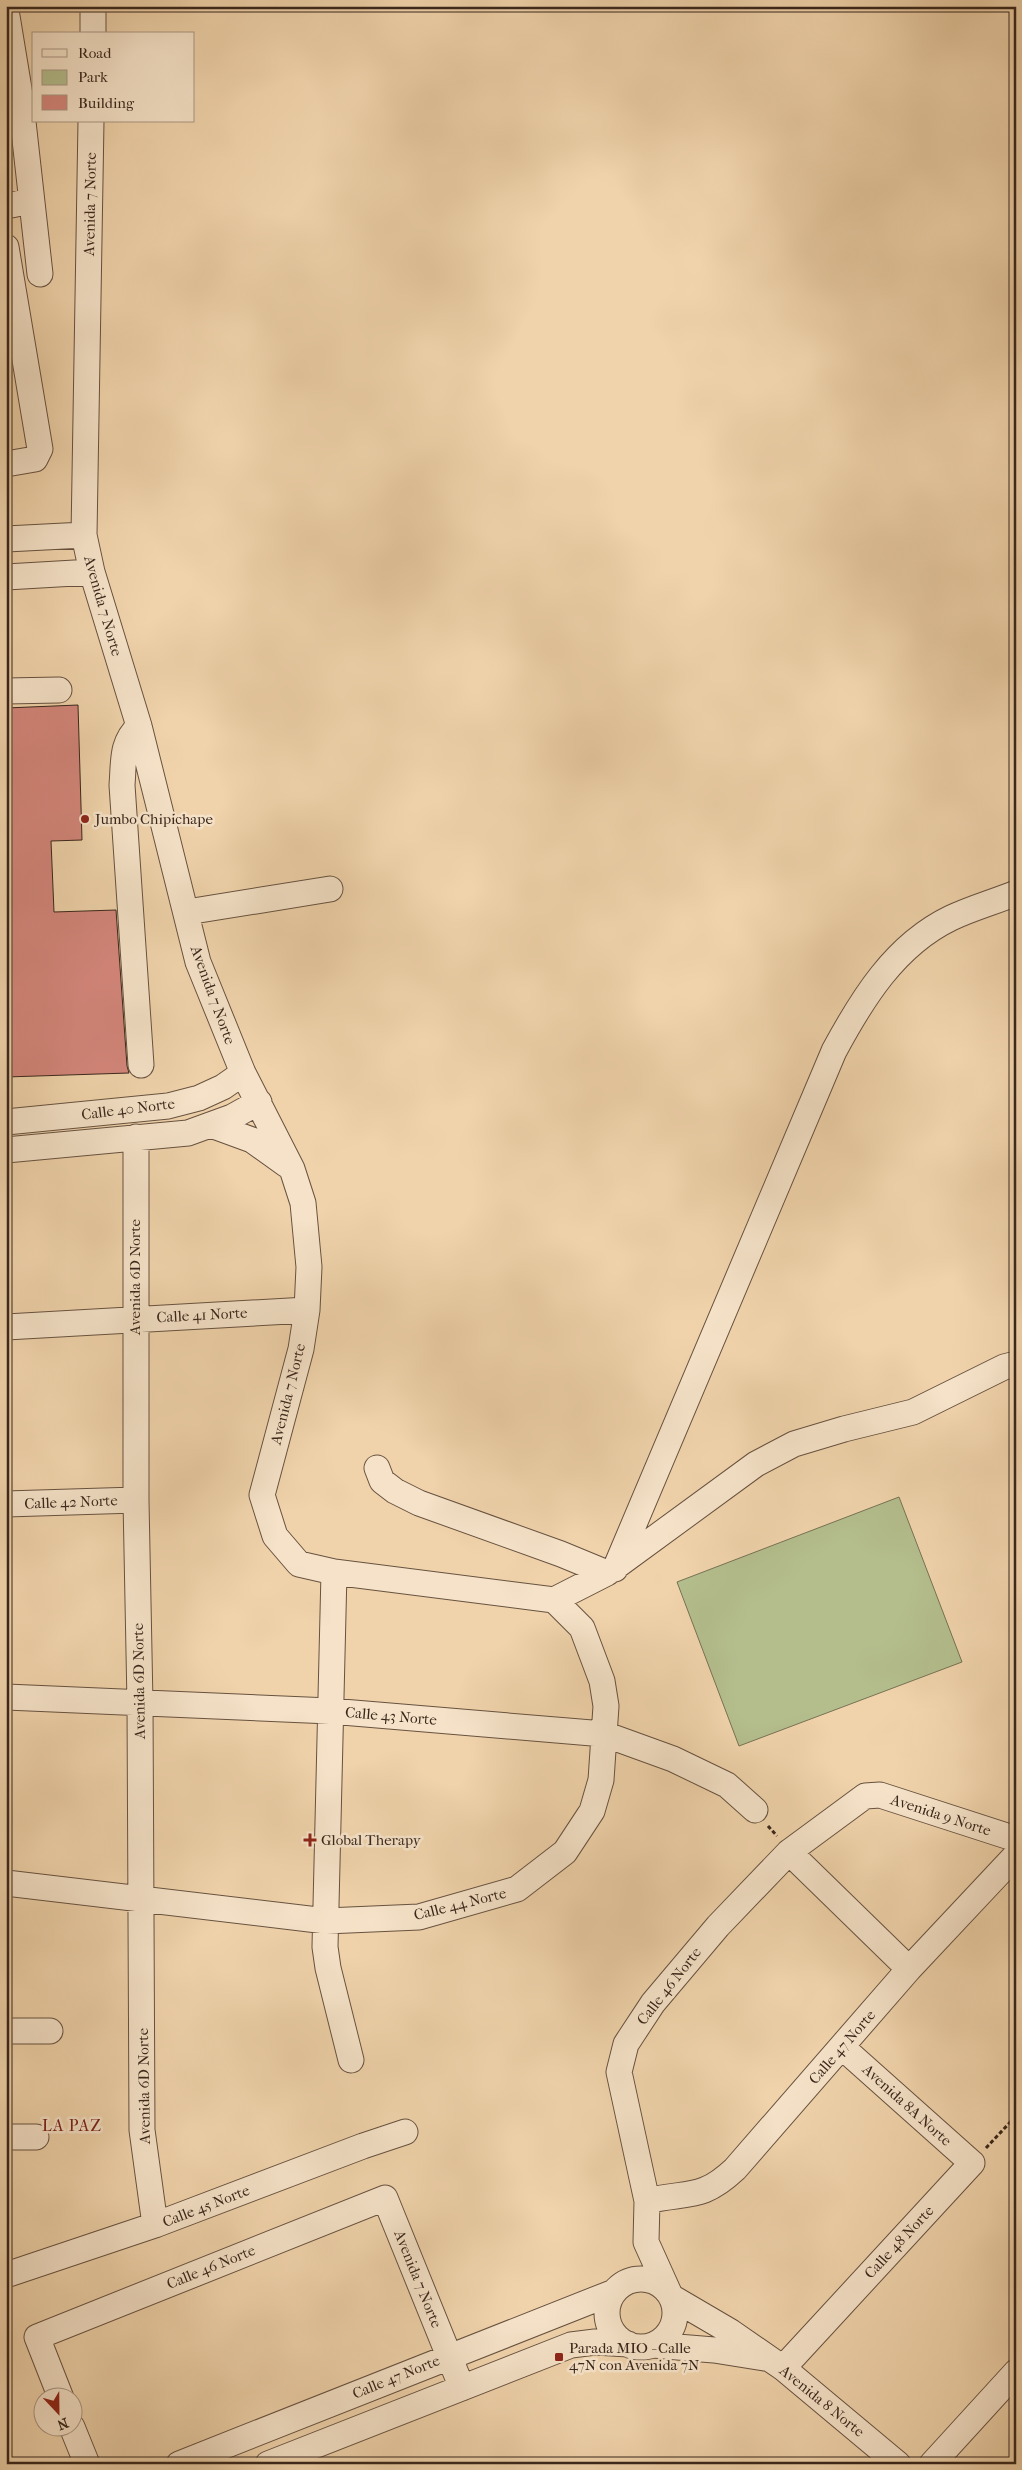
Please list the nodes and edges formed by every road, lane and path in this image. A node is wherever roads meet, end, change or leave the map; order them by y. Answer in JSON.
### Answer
{"nodes":[{"id":1,"x":93,"y":6,"type":"edge"},
{"id":2,"x":6,"y":10,"type":"edge"},
{"id":3,"x":93,"y":32,"type":"edge"},
{"id":4,"x":13,"y":96,"type":"edge"},
{"id":5,"x":91,"y":122,"type":"edge"},
{"id":6,"x":31,"y":201,"type":"junction"},
{"id":7,"x":6,"y":206,"type":"edge"},
{"id":8,"x":6,"y":248,"type":"edge"},
{"id":9,"x":40,"y":274,"type":"dead end"},
{"id":10,"x":14,"y":339,"type":"edge"},
{"id":11,"x":6,"y":464,"type":"edge"},
{"id":12,"x":84,"y":535,"type":"junction"},
{"id":13,"x":6,"y":539,"type":"edge"},
{"id":14,"x":92,"y":572,"type":"junction"},
{"id":15,"x":6,"y":577,"type":"edge"},
{"id":16,"x":59,"y":690,"type":"dead end"},
{"id":17,"x":6,"y":691,"type":"edge"},
{"id":18,"x":139,"y":726,"type":"junction"},
{"id":19,"x":330,"y":889,"type":"dead end"},
{"id":20,"x":1016,"y":893,"type":"edge"},
{"id":21,"x":187,"y":912,"type":"junction"},
{"id":22,"x":141,"y":1066,"type":"dead end"},
{"id":23,"x":243,"y":1073,"type":"junction"},
{"id":24,"x":258,"y":1102,"type":"junction"},
{"id":25,"x":6,"y":1122,"type":"edge"},
{"id":26,"x":211,"y":1125,"type":"junction"},
{"id":27,"x":136,"y":1137,"type":"junction"},
{"id":28,"x":6,"y":1150,"type":"edge"},
{"id":29,"x":292,"y":1169,"type":"junction"},
{"id":30,"x":307,"y":1310,"type":"junction"},
{"id":31,"x":135,"y":1319,"type":"junction"},
{"id":32,"x":6,"y":1327,"type":"edge"},
{"id":33,"x":1016,"y":1364,"type":"edge"},
{"id":34,"x":376,"y":1468,"type":"dead end"},
{"id":35,"x":136,"y":1500,"type":"junction"},
{"id":36,"x":6,"y":1504,"type":"edge"},
{"id":37,"x":611,"y":1571,"type":"junction"},
{"id":38,"x":334,"y":1572,"type":"junction"},
{"id":39,"x":554,"y":1600,"type":"junction"},
{"id":40,"x":6,"y":1697,"type":"edge"},
{"id":41,"x":140,"y":1702,"type":"junction"},
{"id":42,"x":330,"y":1711,"type":"junction"},
{"id":43,"x":604,"y":1734,"type":"junction"},
{"id":44,"x":865,"y":1796,"type":"joint"},
{"id":45,"x":755,"y":1810,"type":"joint"},
{"id":46,"x":1016,"y":1839,"type":"edge"},
{"id":47,"x":789,"y":1852,"type":"junction"},
{"id":48,"x":1016,"y":1854,"type":"edge"},
{"id":49,"x":6,"y":1883,"type":"edge"},
{"id":50,"x":142,"y":1901,"type":"junction"},
{"id":51,"x":326,"y":1920,"type":"junction"},
{"id":52,"x":909,"y":1969,"type":"junction"},
{"id":53,"x":6,"y":2031,"type":"edge"},
{"id":54,"x":50,"y":2031,"type":"dead end"},
{"id":55,"x":842,"y":2048,"type":"junction"},
{"id":56,"x":351,"y":2060,"type":"dead end"},
{"id":57,"x":1016,"y":2116,"type":"edge"},
{"id":58,"x":405,"y":2132,"type":"dead end"},
{"id":59,"x":6,"y":2137,"type":"edge"},
{"id":60,"x":36,"y":2137,"type":"dead end"},
{"id":61,"x":972,"y":2163,"type":"junction"},
{"id":62,"x":385,"y":2198,"type":"joint"},
{"id":63,"x":647,"y":2201,"type":"junction"},
{"id":64,"x":155,"y":2226,"type":"junction"},
{"id":65,"x":646,"y":2242,"type":"junction"},
{"id":66,"x":6,"y":2275,"type":"edge"},
{"id":67,"x":617,"y":2288,"type":"junction"},
{"id":68,"x":671,"y":2295,"type":"junction"},
{"id":69,"x":628,"y":2344,"type":"junction"},
{"id":70,"x":653,"y":2345,"type":"junction"},
{"id":71,"x":449,"y":2356,"type":"junction"},
{"id":72,"x":776,"y":2364,"type":"junction"},
{"id":73,"x":1016,"y":2372,"type":"edge"},
{"id":74,"x":57,"y":2388,"type":"edge"},
{"id":75,"x":462,"y":2388,"type":"junction"},
{"id":76,"x":76,"y":2438,"type":"edge"},
{"id":77,"x":87,"y":2464,"type":"edge"},
{"id":78,"x":178,"y":2464,"type":"edge"},
{"id":79,"x":268,"y":2464,"type":"edge"},
{"id":80,"x":898,"y":2464,"type":"edge"},
{"id":81,"x":932,"y":2464,"type":"edge"}],
"edges":[{"from":1,"to":3,"type":"street"},
{"from":2,"to":4,"type":"street"},
{"from":4,"to":6,"type":"street"},
{"from":5,"to":12,"type":"street","name":"Avenida 7 Norte"},
{"from":6,"to":7,"type":"street"},
{"from":6,"to":9,"type":"street"},
{"from":8,"to":10,"type":"street"},
{"from":10,"to":11,"type":"street"},
{"from":12,"to":13,"type":"street"},
{"from":12,"to":14,"type":"street","name":"Avenida 7 Norte"},
{"from":14,"to":15,"type":"street"},
{"from":14,"to":18,"type":"street","name":"Avenida 7 Norte"},
{"from":16,"to":17,"type":"street"},
{"from":18,"to":21,"type":"street","name":"Avenida 7 Norte"},
{"from":18,"to":22,"type":"street"},
{"from":19,"to":21,"type":"street"},
{"from":20,"to":37,"type":"street"},
{"from":21,"to":23,"type":"street","name":"Avenida 7 Norte"},
{"from":23,"to":24,"type":"street","name":"Avenida 7 Norte"},
{"from":23,"to":25,"type":"street","name":"Calle 40 Norte"},
{"from":24,"to":26,"type":"street","name":"Calle 40 Norte"},
{"from":24,"to":29,"type":"street","name":"Avenida 7 Norte"},
{"from":26,"to":27,"type":"street","name":"Calle 40 Norte"},
{"from":26,"to":29,"type":"street"},
{"from":27,"to":28,"type":"street","name":"Calle 40 Norte"},
{"from":27,"to":31,"type":"street","name":"Avenida 6D Norte"},
{"from":29,"to":30,"type":"street","name":"Avenida 7 Norte"},
{"from":30,"to":31,"type":"street","name":"Calle 41 Norte"},
{"from":30,"to":38,"type":"street","name":"Avenida 7 Norte"},
{"from":31,"to":32,"type":"street","name":"Calle 41 Norte"},
{"from":31,"to":35,"type":"street","name":"Avenida 6D Norte"},
{"from":33,"to":37,"type":"street"},
{"from":34,"to":37,"type":"street"},
{"from":35,"to":36,"type":"street","name":"Calle 42 Norte"},
{"from":35,"to":41,"type":"street","name":"Avenida 6D Norte"},
{"from":37,"to":39,"type":"street"},
{"from":38,"to":39,"type":"street","name":"Avenida 7 Norte"},
{"from":38,"to":42,"type":"street"},
{"from":39,"to":43,"type":"street","name":"Calle 44 Norte"},
{"from":40,"to":41,"type":"street","name":"Calle 43 Norte"},
{"from":41,"to":42,"type":"street","name":"Calle 43 Norte"},
{"from":41,"to":50,"type":"street","name":"Avenida 6D Norte"},
{"from":42,"to":43,"type":"street","name":"Calle 43 Norte"},
{"from":42,"to":51,"type":"street"},
{"from":43,"to":45,"type":"street","name":"Calle 43 Norte"},
{"from":43,"to":51,"type":"street","name":"Calle 44 Norte"},
{"from":44,"to":46,"type":"street","name":"Avenida 9 Norte"},
{"from":44,"to":47,"type":"street","name":"Calle 46 Norte"},
{"from":45,"to":47,"type":"path"},
{"from":47,"to":52,"type":"street"},
{"from":47,"to":63,"type":"street","name":"Calle 46 Norte"},
{"from":48,"to":52,"type":"street","name":"Calle 47 Norte"},
{"from":49,"to":50,"type":"street","name":"Calle 44 Norte"},
{"from":50,"to":51,"type":"street","name":"Calle 44 Norte"},
{"from":50,"to":64,"type":"street","name":"Avenida 6D Norte"},
{"from":51,"to":56,"type":"street"},
{"from":52,"to":55,"type":"street","name":"Calle 47 Norte"},
{"from":53,"to":54,"type":"street"},
{"from":55,"to":61,"type":"street","name":"Avenida 8A Norte"},
{"from":55,"to":63,"type":"street","name":"Calle 47 Norte"},
{"from":57,"to":61,"type":"path"},
{"from":58,"to":64,"type":"street","name":"Calle 45 Norte"},
{"from":59,"to":60,"type":"street"},
{"from":61,"to":72,"type":"street","name":"Calle 48 Norte"},
{"from":62,"to":71,"type":"street","name":"Avenida 7 Norte"},
{"from":62,"to":74,"type":"street","name":"Calle 46 Norte"},
{"from":63,"to":65,"type":"street","name":"Calle 46 Norte"},
{"from":64,"to":66,"type":"street","name":"Calle 45 Norte"},
{"from":65,"to":67,"type":"street","name":"Calle 46 Norte"},
{"from":65,"to":68,"type":"street","name":"Calle 46 Norte"},
{"from":67,"to":68,"type":"street"},
{"from":67,"to":69,"type":"street"},
{"from":67,"to":71,"type":"street","name":"Calle 47 Norte"},
{"from":68,"to":70,"type":"street"},
{"from":68,"to":72,"type":"street","name":"Avenida 8 Norte"},
{"from":69,"to":70,"type":"street"},
{"from":69,"to":75,"type":"street"},
{"from":70,"to":72,"type":"street","name":"Avenida 8 Norte"},
{"from":71,"to":75,"type":"street","name":"Avenida 7 Norte"},
{"from":71,"to":78,"type":"street","name":"Calle 47 Norte"},
{"from":72,"to":80,"type":"street","name":"Avenida 8 Norte"},
{"from":73,"to":81,"type":"street"},
{"from":75,"to":79,"type":"street"},
{"from":76,"to":77,"type":"street"}]}
